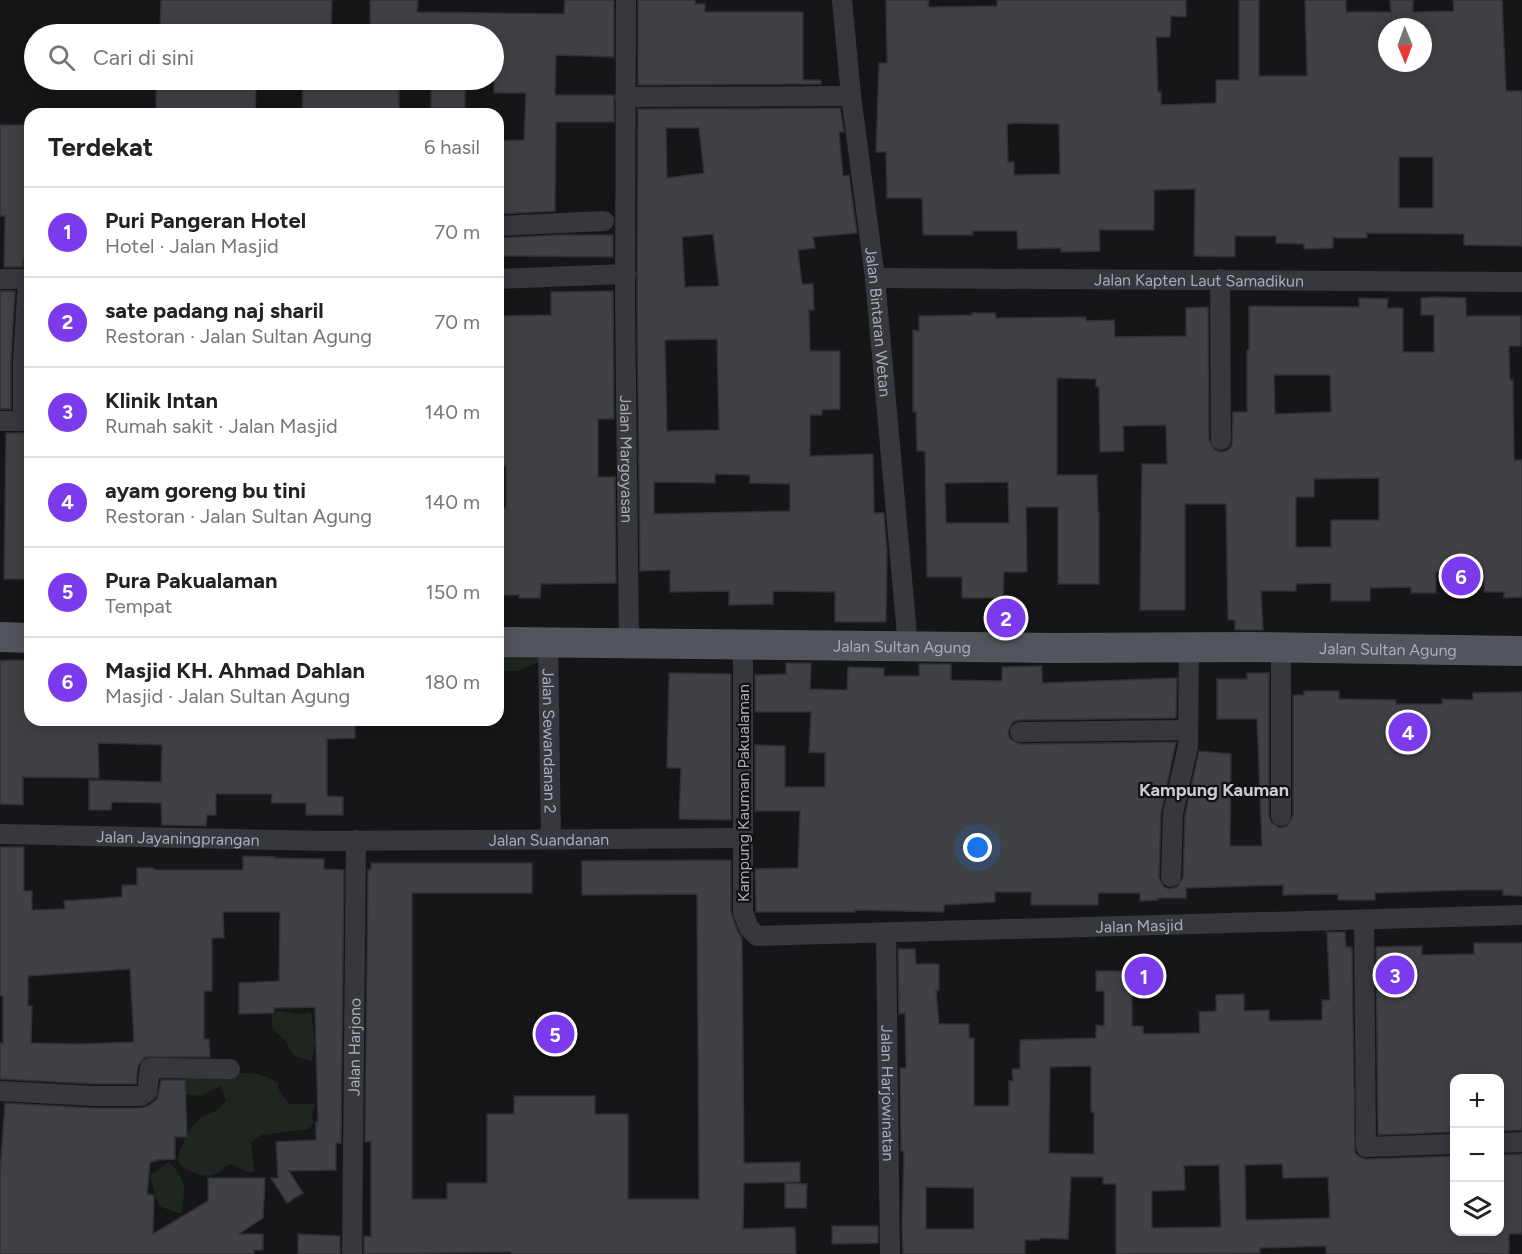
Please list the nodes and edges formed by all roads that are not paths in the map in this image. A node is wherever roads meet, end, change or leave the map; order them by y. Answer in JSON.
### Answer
{"nodes":[{"id":1,"x":626,"y":0,"type":"edge"},
{"id":2,"x":843,"y":0,"type":"edge"},
{"id":3,"x":851,"y":96,"type":"junction"},
{"id":4,"x":625,"y":97,"type":"junction"},
{"id":5,"x":604,"y":221,"type":"dead end"},
{"id":6,"x":504,"y":226,"type":"edge"},
{"id":7,"x":626,"y":274,"type":"junction"},
{"id":8,"x":875,"y":278,"type":"junction"},
{"id":9,"x":0,"y":279,"type":"edge"},
{"id":10,"x":24,"y":279,"type":"edge"},
{"id":11,"x":504,"y":279,"type":"edge"},
{"id":12,"x":1220,"y":279,"type":"junction"},
{"id":13,"x":1522,"y":282,"type":"edge"},
{"id":14,"x":24,"y":347,"type":"edge"},
{"id":15,"x":0,"y":421,"type":"edge"},
{"id":16,"x":1221,"y":441,"type":"dead end"},
{"id":17,"x":0,"y":638,"type":"edge"},
{"id":18,"x":24,"y":638,"type":"edge"},
{"id":19,"x":504,"y":642,"type":"edge"},
{"id":20,"x":548,"y":642,"type":"junction"},
{"id":21,"x":629,"y":643,"type":"junction"},
{"id":22,"x":743,"y":645,"type":"junction"},
{"id":23,"x":908,"y":646,"type":"junction"},
{"id":24,"x":1189,"y":647,"type":"junction"},
{"id":25,"x":1281,"y":647,"type":"junction"},
{"id":26,"x":1522,"y":651,"type":"edge"},
{"id":27,"x":1188,"y":730,"type":"junction"},
{"id":28,"x":1020,"y":732,"type":"dead end"},
{"id":29,"x":1281,"y":816,"type":"dead end"},
{"id":30,"x":0,"y":834,"type":"edge"},
{"id":31,"x":743,"y":837,"type":"junction"},
{"id":32,"x":551,"y":839,"type":"junction"},
{"id":33,"x":356,"y":840,"type":"junction"},
{"id":34,"x":1171,"y":877,"type":"dead end"},
{"id":35,"x":1522,"y":915,"type":"edge"},
{"id":36,"x":1364,"y":921,"type":"junction"},
{"id":37,"x":886,"y":933,"type":"junction"},
{"id":38,"x":757,"y":936,"type":"joint"},
{"id":39,"x":230,"y":1069,"type":"dead end"},
{"id":40,"x":0,"y":1091,"type":"edge"},
{"id":41,"x":1522,"y":1142,"type":"edge"},
{"id":42,"x":1504,"y":1143,"type":"edge"},
{"id":43,"x":1450,"y":1144,"type":"edge"},
{"id":44,"x":352,"y":1254,"type":"edge"},
{"id":45,"x":890,"y":1254,"type":"edge"}],
"edges":[{"from":1,"to":4,"type":"street","name":"Jalan Margoyasan"},
{"from":2,"to":3,"type":"street","name":"Jalan Bintaran Wetan"},
{"from":3,"to":4,"type":"street"},
{"from":3,"to":8,"type":"street","name":"Jalan Bintaran Wetan"},
{"from":4,"to":7,"type":"street","name":"Jalan Margoyasan"},
{"from":5,"to":6,"type":"street"},
{"from":7,"to":11,"type":"street"},
{"from":7,"to":21,"type":"street","name":"Jalan Margoyasan"},
{"from":8,"to":12,"type":"street","name":"Jalan Kapten Laut Samadikun"},
{"from":8,"to":23,"type":"street","name":"Jalan Bintaran Wetan"},
{"from":9,"to":10,"type":"street"},
{"from":12,"to":13,"type":"street","name":"Jalan Kapten Laut Samadikun"},
{"from":12,"to":16,"type":"street"},
{"from":14,"to":15,"type":"street"},
{"from":17,"to":18,"type":"main road"},
{"from":19,"to":20,"type":"main road","name":"Jalan Sultan Agung"},
{"from":20,"to":21,"type":"main road","name":"Jalan Sultan Agung"},
{"from":20,"to":32,"type":"street","name":"Jalan Sewandanan 2"},
{"from":21,"to":22,"type":"main road","name":"Jalan Sultan Agung"},
{"from":22,"to":23,"type":"main road","name":"Jalan Sultan Agung"},
{"from":22,"to":31,"type":"street","name":"Kampung Kauman Pakualaman"},
{"from":23,"to":24,"type":"main road","name":"Jalan Sultan Agung"},
{"from":24,"to":25,"type":"main road","name":"Jalan Sultan Agung"},
{"from":24,"to":27,"type":"street"},
{"from":25,"to":26,"type":"main road","name":"Jalan Sultan Agung"},
{"from":25,"to":29,"type":"street"},
{"from":27,"to":28,"type":"street"},
{"from":27,"to":34,"type":"street"},
{"from":30,"to":33,"type":"street","name":"Jalan Jayaningprangan"},
{"from":31,"to":32,"type":"street","name":"Jalan Suandanan"},
{"from":31,"to":38,"type":"street","name":"Kampung Kauman Pakualaman"},
{"from":32,"to":33,"type":"street","name":"Jalan Suandanan"},
{"from":33,"to":44,"type":"street","name":"Jalan Harjono"},
{"from":35,"to":36,"type":"street","name":"Jalan Masjid"},
{"from":36,"to":37,"type":"street","name":"Jalan Masjid"},
{"from":36,"to":43,"type":"street"},
{"from":37,"to":38,"type":"street","name":"Jalan Masjid"},
{"from":37,"to":45,"type":"street","name":"Jalan Harjowinatan"},
{"from":39,"to":40,"type":"street"},
{"from":41,"to":42,"type":"street"}]}
